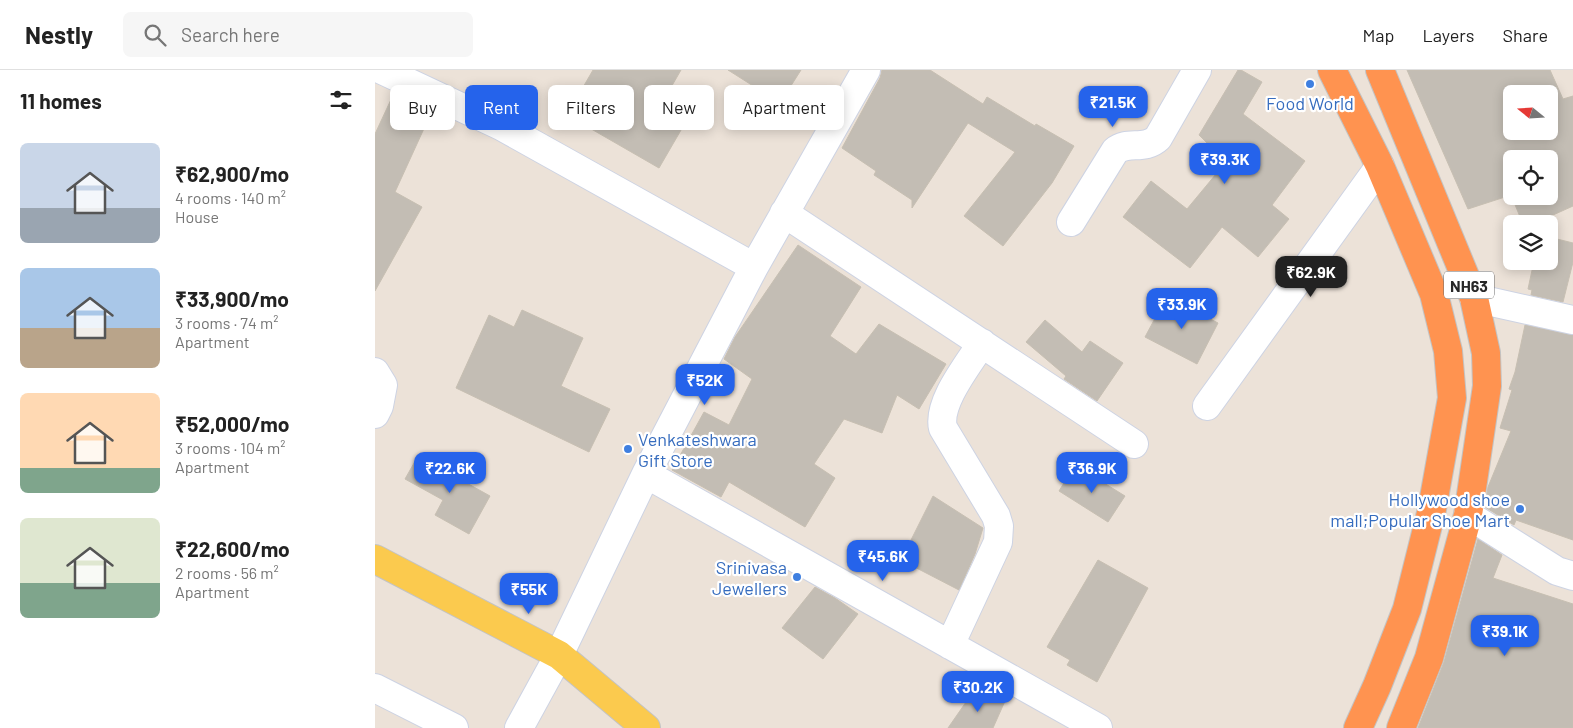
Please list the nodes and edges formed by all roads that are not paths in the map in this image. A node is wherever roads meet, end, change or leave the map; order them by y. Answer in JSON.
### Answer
{"nodes":[{"id":1,"x":383,"y":70,"type":"edge"},
{"id":2,"x":866,"y":70,"type":"edge"},
{"id":3,"x":1197,"y":70,"type":"edge"},
{"id":4,"x":1332,"y":70,"type":"edge"},
{"id":5,"x":1380,"y":70,"type":"edge"},
{"id":6,"x":1379,"y":166,"type":"junction"},
{"id":7,"x":784,"y":213,"type":"junction"},
{"id":8,"x":1071,"y":222,"type":"dead end"},
{"id":9,"x":754,"y":267,"type":"junction"},
{"id":10,"x":1474,"y":298,"type":"junction"},
{"id":11,"x":1573,"y":320,"type":"edge"},
{"id":12,"x":982,"y":344,"type":"junction"},
{"id":13,"x":375,"y":372,"type":"edge"},
{"id":14,"x":1207,"y":406,"type":"dead end"},
{"id":15,"x":375,"y":414,"type":"edge"},
{"id":16,"x":1134,"y":444,"type":"dead end"},
{"id":17,"x":646,"y":474,"type":"junction"},
{"id":18,"x":1468,"y":515,"type":"junction"},
{"id":19,"x":375,"y":558,"type":"edge"},
{"id":20,"x":1573,"y":576,"type":"edge"},
{"id":21,"x":950,"y":645,"type":"junction"},
{"id":22,"x":559,"y":655,"type":"junction"},
{"id":23,"x":375,"y":688,"type":"edge"},
{"id":24,"x":454,"y":728,"type":"edge"},
{"id":25,"x":519,"y":728,"type":"edge"},
{"id":26,"x":646,"y":728,"type":"edge"},
{"id":27,"x":1098,"y":728,"type":"edge"},
{"id":28,"x":1358,"y":728,"type":"edge"},
{"id":29,"x":1401,"y":728,"type":"edge"}],
"edges":[{"from":1,"to":9,"type":"street"},
{"from":2,"to":7,"type":"street"},
{"from":3,"to":8,"type":"street"},
{"from":4,"to":6,"type":"highway","number":"NH63"},
{"from":5,"to":10,"type":"highway","number":"NH63"},
{"from":6,"to":14,"type":"street"},
{"from":6,"to":28,"type":"highway","number":"NH63"},
{"from":7,"to":9,"type":"street"},
{"from":7,"to":12,"type":"street"},
{"from":9,"to":17,"type":"street"},
{"from":10,"to":11,"type":"street"},
{"from":10,"to":18,"type":"highway","number":"NH63"},
{"from":12,"to":16,"type":"street"},
{"from":12,"to":21,"type":"street"},
{"from":13,"to":15,"type":"street"},
{"from":17,"to":21,"type":"street"},
{"from":17,"to":22,"type":"street"},
{"from":18,"to":20,"type":"street"},
{"from":18,"to":29,"type":"highway","number":"NH63"},
{"from":19,"to":22,"type":"main road"},
{"from":21,"to":27,"type":"street"},
{"from":22,"to":25,"type":"street"},
{"from":22,"to":26,"type":"main road"},
{"from":23,"to":24,"type":"street"}]}
